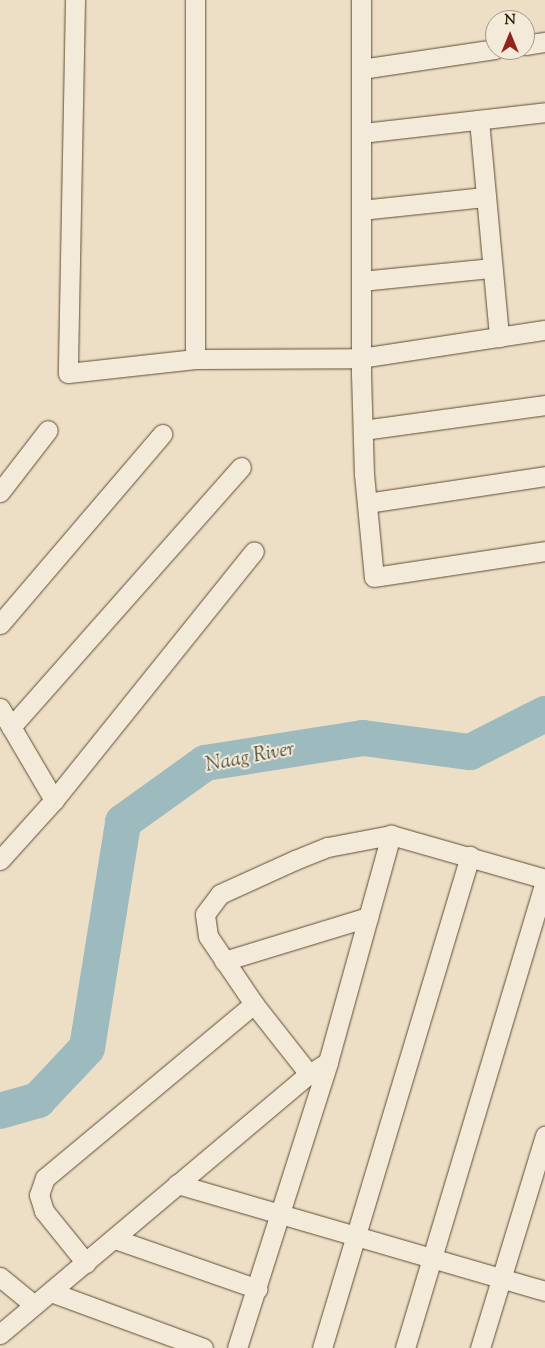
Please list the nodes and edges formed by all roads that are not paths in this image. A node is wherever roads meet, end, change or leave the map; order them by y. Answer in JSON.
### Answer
{"nodes":[{"id":1,"x":76,"y":0,"type":"edge"},
{"id":2,"x":194,"y":0,"type":"edge"},
{"id":3,"x":361,"y":0,"type":"edge"},
{"id":4,"x":485,"y":50,"type":"edge"},
{"id":5,"x":361,"y":69,"type":"junction"},
{"id":6,"x":545,"y":112,"type":"edge"},
{"id":7,"x":479,"y":120,"type":"junction"},
{"id":8,"x":362,"y":133,"type":"junction"},
{"id":9,"x":484,"y":197,"type":"junction"},
{"id":10,"x":361,"y":210,"type":"junction"},
{"id":11,"x":492,"y":268,"type":"junction"},
{"id":12,"x":361,"y":281,"type":"junction"},
{"id":13,"x":545,"y":330,"type":"edge"},
{"id":14,"x":499,"y":337,"type":"junction"},
{"id":15,"x":361,"y":358,"type":"junction"},
{"id":16,"x":195,"y":359,"type":"junction"},
{"id":17,"x":545,"y":405,"type":"edge"},
{"id":18,"x":48,"y":430,"type":"dead end"},
{"id":19,"x":362,"y":430,"type":"junction"},
{"id":20,"x":162,"y":434,"type":"dead end"},
{"id":21,"x":241,"y":467,"type":"dead end"},
{"id":22,"x":545,"y":476,"type":"edge"},
{"id":23,"x":0,"y":492,"type":"edge"},
{"id":24,"x":367,"y":503,"type":"junction"},
{"id":25,"x":254,"y":551,"type":"dead end"},
{"id":26,"x":545,"y":551,"type":"edge"},
{"id":27,"x":0,"y":624,"type":"edge"},
{"id":28,"x":0,"y":708,"type":"edge"},
{"id":29,"x":11,"y":727,"type":"junction"},
{"id":30,"x":54,"y":800,"type":"junction"},
{"id":31,"x":391,"y":834,"type":"junction"},
{"id":32,"x":470,"y":856,"type":"junction"},
{"id":33,"x":0,"y":860,"type":"edge"},
{"id":34,"x":545,"y":880,"type":"edge"},
{"id":35,"x":368,"y":917,"type":"junction"},
{"id":36,"x":224,"y":961,"type":"junction"},
{"id":37,"x":254,"y":1004,"type":"junction"},
{"id":38,"x":328,"y":1062,"type":"junction"},
{"id":39,"x":309,"y":1074,"type":"junction"},
{"id":40,"x":545,"y":1136,"type":"edge"},
{"id":41,"x":177,"y":1184,"type":"junction"},
{"id":42,"x":281,"y":1214,"type":"junction"},
{"id":43,"x":356,"y":1237,"type":"junction"},
{"id":44,"x":115,"y":1239,"type":"junction"},
{"id":45,"x":433,"y":1259,"type":"junction"},
{"id":46,"x":86,"y":1262,"type":"junction"},
{"id":47,"x":0,"y":1277,"type":"edge"},
{"id":48,"x":502,"y":1279,"type":"junction"},
{"id":49,"x":258,"y":1289,"type":"junction"},
{"id":50,"x":545,"y":1291,"type":"edge"},
{"id":51,"x":50,"y":1292,"type":"junction"},
{"id":52,"x":33,"y":1304,"type":"junction"},
{"id":53,"x":0,"y":1334,"type":"edge"},
{"id":54,"x":203,"y":1348,"type":"edge"},
{"id":55,"x":237,"y":1348,"type":"edge"},
{"id":56,"x":322,"y":1348,"type":"edge"},
{"id":57,"x":405,"y":1348,"type":"edge"},
{"id":58,"x":480,"y":1348,"type":"edge"}],
"edges":[{"from":1,"to":16,"type":"street"},
{"from":2,"to":16,"type":"street"},
{"from":3,"to":5,"type":"street"},
{"from":4,"to":5,"type":"street"},
{"from":5,"to":8,"type":"street"},
{"from":6,"to":7,"type":"street"},
{"from":7,"to":8,"type":"street"},
{"from":7,"to":9,"type":"street"},
{"from":8,"to":10,"type":"street"},
{"from":9,"to":10,"type":"street"},
{"from":9,"to":11,"type":"street"},
{"from":10,"to":12,"type":"street"},
{"from":11,"to":12,"type":"street"},
{"from":11,"to":14,"type":"street"},
{"from":12,"to":15,"type":"street"},
{"from":13,"to":14,"type":"street"},
{"from":14,"to":15,"type":"street"},
{"from":15,"to":16,"type":"street"},
{"from":15,"to":19,"type":"street"},
{"from":17,"to":19,"type":"street"},
{"from":18,"to":23,"type":"street"},
{"from":19,"to":24,"type":"street"},
{"from":20,"to":27,"type":"street"},
{"from":21,"to":29,"type":"street"},
{"from":22,"to":24,"type":"street"},
{"from":24,"to":26,"type":"street"},
{"from":25,"to":30,"type":"street"},
{"from":28,"to":29,"type":"street"},
{"from":29,"to":30,"type":"street"},
{"from":30,"to":33,"type":"street"},
{"from":31,"to":32,"type":"street"},
{"from":31,"to":35,"type":"street"},
{"from":31,"to":36,"type":"street"},
{"from":32,"to":34,"type":"street"},
{"from":32,"to":43,"type":"street"},
{"from":34,"to":45,"type":"street"},
{"from":35,"to":36,"type":"street"},
{"from":35,"to":38,"type":"street"},
{"from":36,"to":37,"type":"street"},
{"from":37,"to":39,"type":"street"},
{"from":37,"to":46,"type":"street"},
{"from":38,"to":39,"type":"street"},
{"from":38,"to":42,"type":"street"},
{"from":39,"to":41,"type":"street"},
{"from":40,"to":48,"type":"street"},
{"from":41,"to":42,"type":"street"},
{"from":41,"to":44,"type":"street"},
{"from":42,"to":43,"type":"street"},
{"from":42,"to":49,"type":"street"},
{"from":43,"to":45,"type":"street"},
{"from":43,"to":56,"type":"street"},
{"from":44,"to":46,"type":"street"},
{"from":44,"to":49,"type":"street"},
{"from":45,"to":48,"type":"street"},
{"from":45,"to":57,"type":"street"},
{"from":46,"to":51,"type":"street"},
{"from":47,"to":52,"type":"street"},
{"from":48,"to":50,"type":"street"},
{"from":48,"to":58,"type":"street"},
{"from":49,"to":55,"type":"street"},
{"from":51,"to":52,"type":"street"},
{"from":51,"to":54,"type":"street"},
{"from":52,"to":53,"type":"street"}]}
